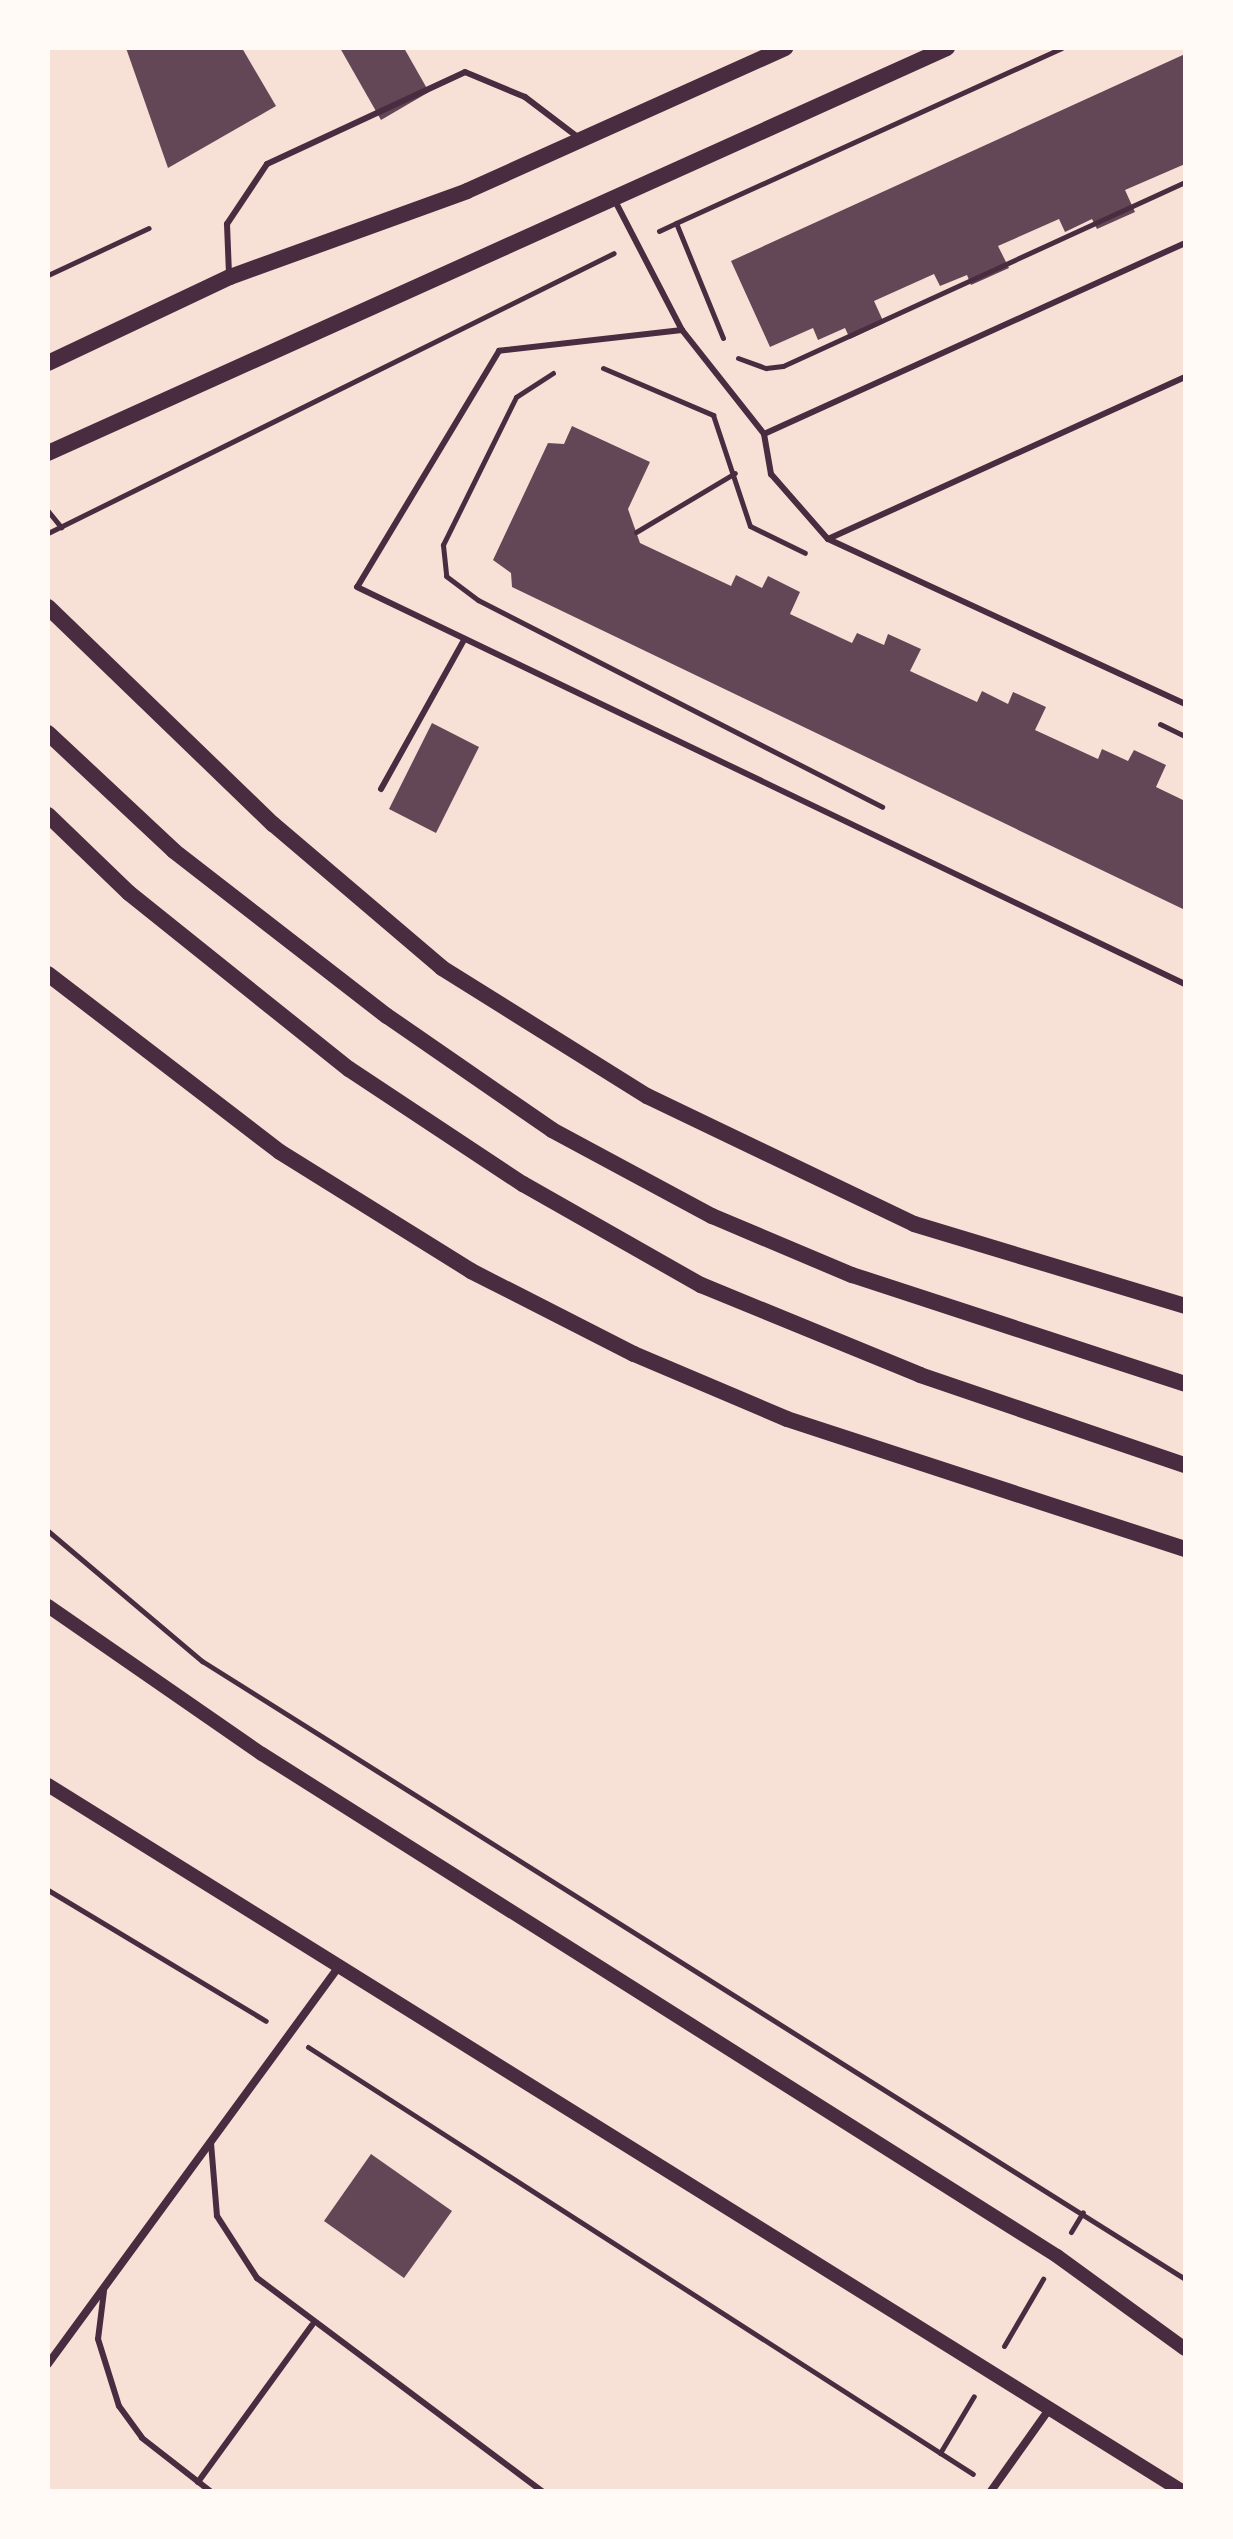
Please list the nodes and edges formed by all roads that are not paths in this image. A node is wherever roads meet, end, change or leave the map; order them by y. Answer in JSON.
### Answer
{"nodes":[{"id":1,"x":785,"y":48,"type":"edge"},
{"id":2,"x":947,"y":48,"type":"edge"},
{"id":3,"x":582,"y":140,"type":"junction"},
{"id":4,"x":614,"y":199,"type":"junction"},
{"id":5,"x":1185,"y":243,"type":"edge"},
{"id":6,"x":230,"y":277,"type":"junction"},
{"id":7,"x":682,"y":330,"type":"junction"},
{"id":8,"x":48,"y":363,"type":"edge"},
{"id":9,"x":1185,"y":377,"type":"edge"},
{"id":10,"x":764,"y":434,"type":"junction"},
{"id":11,"x":48,"y":453,"type":"edge"},
{"id":12,"x":828,"y":539,"type":"junction"},
{"id":13,"x":48,"y":607,"type":"edge"},
{"id":14,"x":464,"y":640,"type":"junction"},
{"id":15,"x":1185,"y":704,"type":"edge"},
{"id":16,"x":48,"y":733,"type":"edge"},
{"id":17,"x":381,"y":789,"type":"dead end"},
{"id":18,"x":48,"y":815,"type":"edge"},
{"id":19,"x":48,"y":974,"type":"edge"},
{"id":20,"x":1185,"y":984,"type":"edge"},
{"id":21,"x":1185,"y":1306,"type":"edge"},
{"id":22,"x":1185,"y":1384,"type":"edge"},
{"id":23,"x":1185,"y":1465,"type":"edge"},
{"id":24,"x":1185,"y":1549,"type":"edge"},
{"id":25,"x":48,"y":1606,"type":"edge"},
{"id":26,"x":48,"y":1785,"type":"edge"},
{"id":27,"x":336,"y":1970,"type":"junction"},
{"id":28,"x":211,"y":2139,"type":"junction"},
{"id":29,"x":109,"y":2276,"type":"junction"},
{"id":30,"x":312,"y":2325,"type":"junction"},
{"id":31,"x":1185,"y":2349,"type":"edge"},
{"id":32,"x":48,"y":2364,"type":"edge"},
{"id":33,"x":1050,"y":2408,"type":"junction"},
{"id":34,"x":198,"y":2482,"type":"junction"},
{"id":35,"x":993,"y":2489,"type":"edge"},
{"id":36,"x":210,"y":2491,"type":"edge"},
{"id":37,"x":542,"y":2491,"type":"edge"},
{"id":38,"x":1182,"y":2491,"type":"edge"}],
"edges":[{"from":1,"to":3,"type":"main road"},
{"from":2,"to":4,"type":"main road"},
{"from":3,"to":6,"type":"main road"},
{"from":3,"to":6,"type":"lane"},
{"from":4,"to":7,"type":"lane"},
{"from":4,"to":11,"type":"main road"},
{"from":5,"to":10,"type":"lane"},
{"from":6,"to":8,"type":"main road"},
{"from":7,"to":10,"type":"lane"},
{"from":7,"to":14,"type":"lane"},
{"from":9,"to":12,"type":"lane"},
{"from":10,"to":12,"type":"lane"},
{"from":12,"to":15,"type":"lane"},
{"from":13,"to":21,"type":"main road"},
{"from":14,"to":17,"type":"lane"},
{"from":14,"to":20,"type":"lane"},
{"from":16,"to":22,"type":"main road"},
{"from":18,"to":23,"type":"main road"},
{"from":19,"to":24,"type":"main road"},
{"from":25,"to":31,"type":"street"},
{"from":26,"to":27,"type":"street"},
{"from":27,"to":28,"type":"street"},
{"from":27,"to":33,"type":"street"},
{"from":28,"to":29,"type":"street"},
{"from":28,"to":30,"type":"lane"},
{"from":29,"to":32,"type":"street"},
{"from":29,"to":34,"type":"lane"},
{"from":30,"to":34,"type":"lane"},
{"from":30,"to":37,"type":"lane"},
{"from":33,"to":35,"type":"street"},
{"from":33,"to":38,"type":"street"},
{"from":34,"to":36,"type":"lane"}]}
